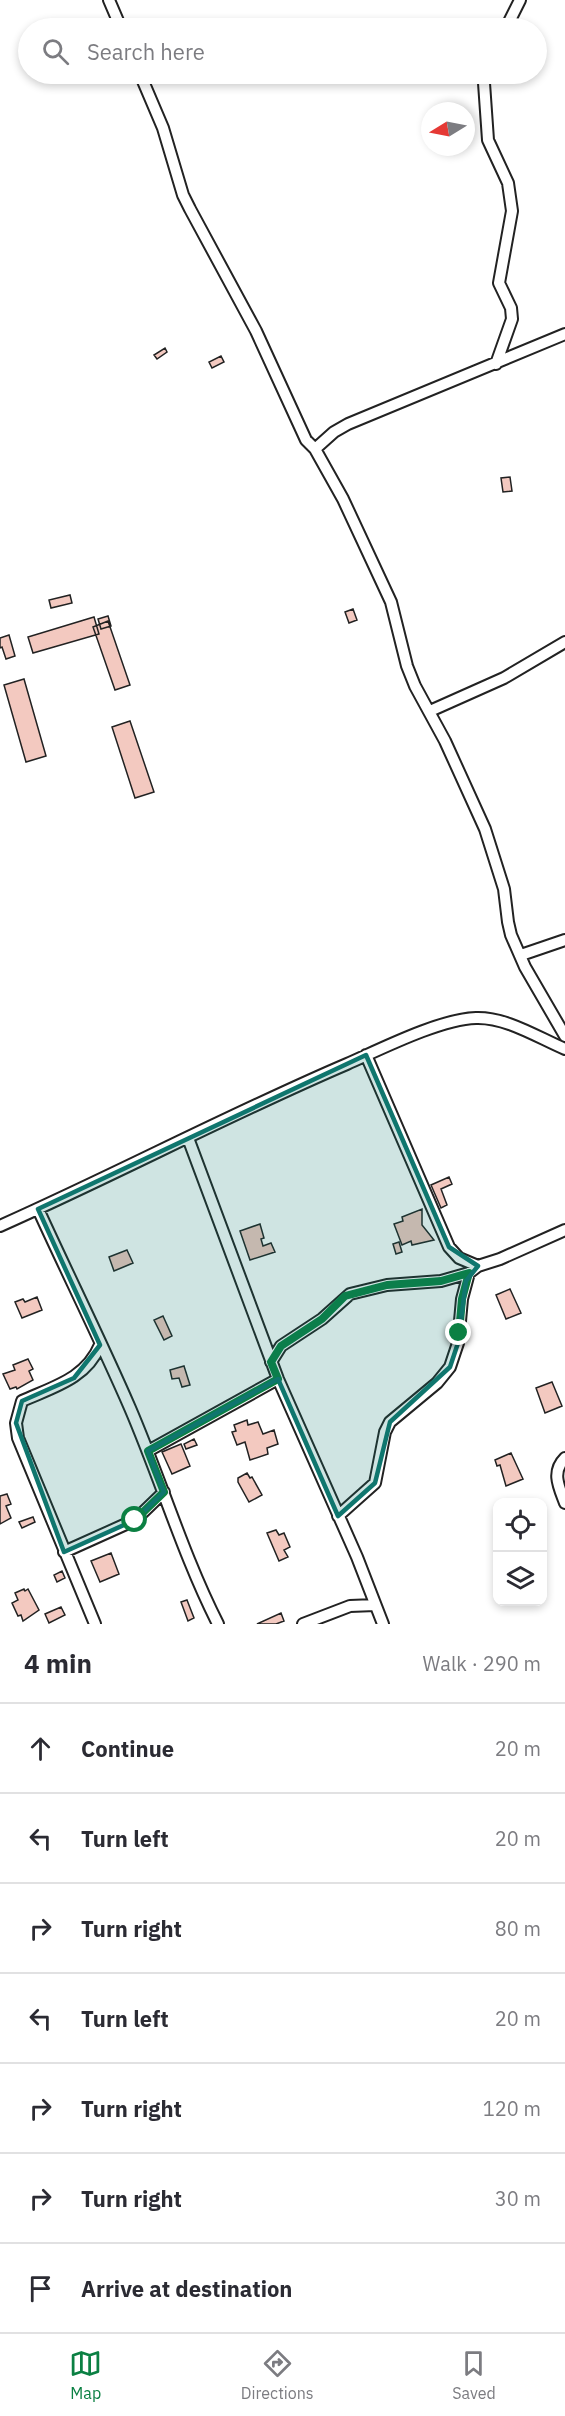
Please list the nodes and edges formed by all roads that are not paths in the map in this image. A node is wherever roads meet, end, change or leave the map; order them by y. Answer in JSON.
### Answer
{"nodes":[{"id":1,"x":109,"y":0,"type":"edge"},
{"id":2,"x":520,"y":0,"type":"edge"},
{"id":3,"x":117,"y":18,"type":"edge"},
{"id":4,"x":511,"y":18,"type":"edge"},
{"id":5,"x":144,"y":84,"type":"edge"},
{"id":6,"x":484,"y":84,"type":"edge"},
{"id":7,"x":565,"y":334,"type":"edge"},
{"id":8,"x":496,"y":364,"type":"junction"},
{"id":9,"x":315,"y":449,"type":"junction"},
{"id":10,"x":565,"y":642,"type":"edge"},
{"id":11,"x":430,"y":711,"type":"junction"},
{"id":12,"x":565,"y":940,"type":"edge"},
{"id":13,"x":521,"y":955,"type":"junction"},
{"id":14,"x":565,"y":1036,"type":"edge"},
{"id":15,"x":565,"y":1049,"type":"edge"},
{"id":16,"x":366,"y":1055,"type":"junction"},
{"id":17,"x":188,"y":1138,"type":"junction"},
{"id":18,"x":38,"y":1209,"type":"junction"},
{"id":19,"x":0,"y":1226,"type":"edge"},
{"id":20,"x":565,"y":1230,"type":"edge"},
{"id":21,"x":474,"y":1269,"type":"junction"},
{"id":22,"x":100,"y":1345,"type":"junction"},
{"id":23,"x":271,"y":1362,"type":"junction"},
{"id":24,"x":278,"y":1379,"type":"junction"},
{"id":25,"x":148,"y":1451,"type":"junction"},
{"id":26,"x":565,"y":1458,"type":"edge"},
{"id":27,"x":164,"y":1492,"type":"junction"},
{"id":28,"x":565,"y":1503,"type":"edge"},
{"id":29,"x":338,"y":1516,"type":"junction"},
{"id":30,"x":64,"y":1552,"type":"junction"},
{"id":31,"x":375,"y":1605,"type":"junction"},
{"id":32,"x":95,"y":1624,"type":"edge"},
{"id":33,"x":218,"y":1624,"type":"edge"},
{"id":34,"x":303,"y":1624,"type":"edge"},
{"id":35,"x":383,"y":1624,"type":"edge"}],
"edges":[{"from":1,"to":3,"type":"street"},
{"from":2,"to":4,"type":"street"},
{"from":5,"to":9,"type":"street"},
{"from":6,"to":8,"type":"street"},
{"from":7,"to":8,"type":"street"},
{"from":8,"to":9,"type":"street"},
{"from":9,"to":11,"type":"street"},
{"from":10,"to":11,"type":"street"},
{"from":11,"to":13,"type":"street"},
{"from":12,"to":13,"type":"street"},
{"from":13,"to":14,"type":"street"},
{"from":15,"to":16,"type":"street"},
{"from":16,"to":17,"type":"street"},
{"from":16,"to":21,"type":"street"},
{"from":17,"to":18,"type":"street"},
{"from":17,"to":23,"type":"street"},
{"from":18,"to":19,"type":"street"},
{"from":18,"to":22,"type":"street"},
{"from":20,"to":21,"type":"street"},
{"from":21,"to":23,"type":"street"},
{"from":21,"to":29,"type":"street"},
{"from":22,"to":25,"type":"street"},
{"from":22,"to":30,"type":"street"},
{"from":23,"to":24,"type":"street"},
{"from":24,"to":25,"type":"street"},
{"from":24,"to":29,"type":"street"},
{"from":25,"to":27,"type":"street"},
{"from":26,"to":28,"type":"street"},
{"from":27,"to":30,"type":"street"},
{"from":27,"to":33,"type":"street"},
{"from":29,"to":31,"type":"street"},
{"from":30,"to":32,"type":"street"},
{"from":31,"to":34,"type":"street"},
{"from":31,"to":35,"type":"street"}]}
